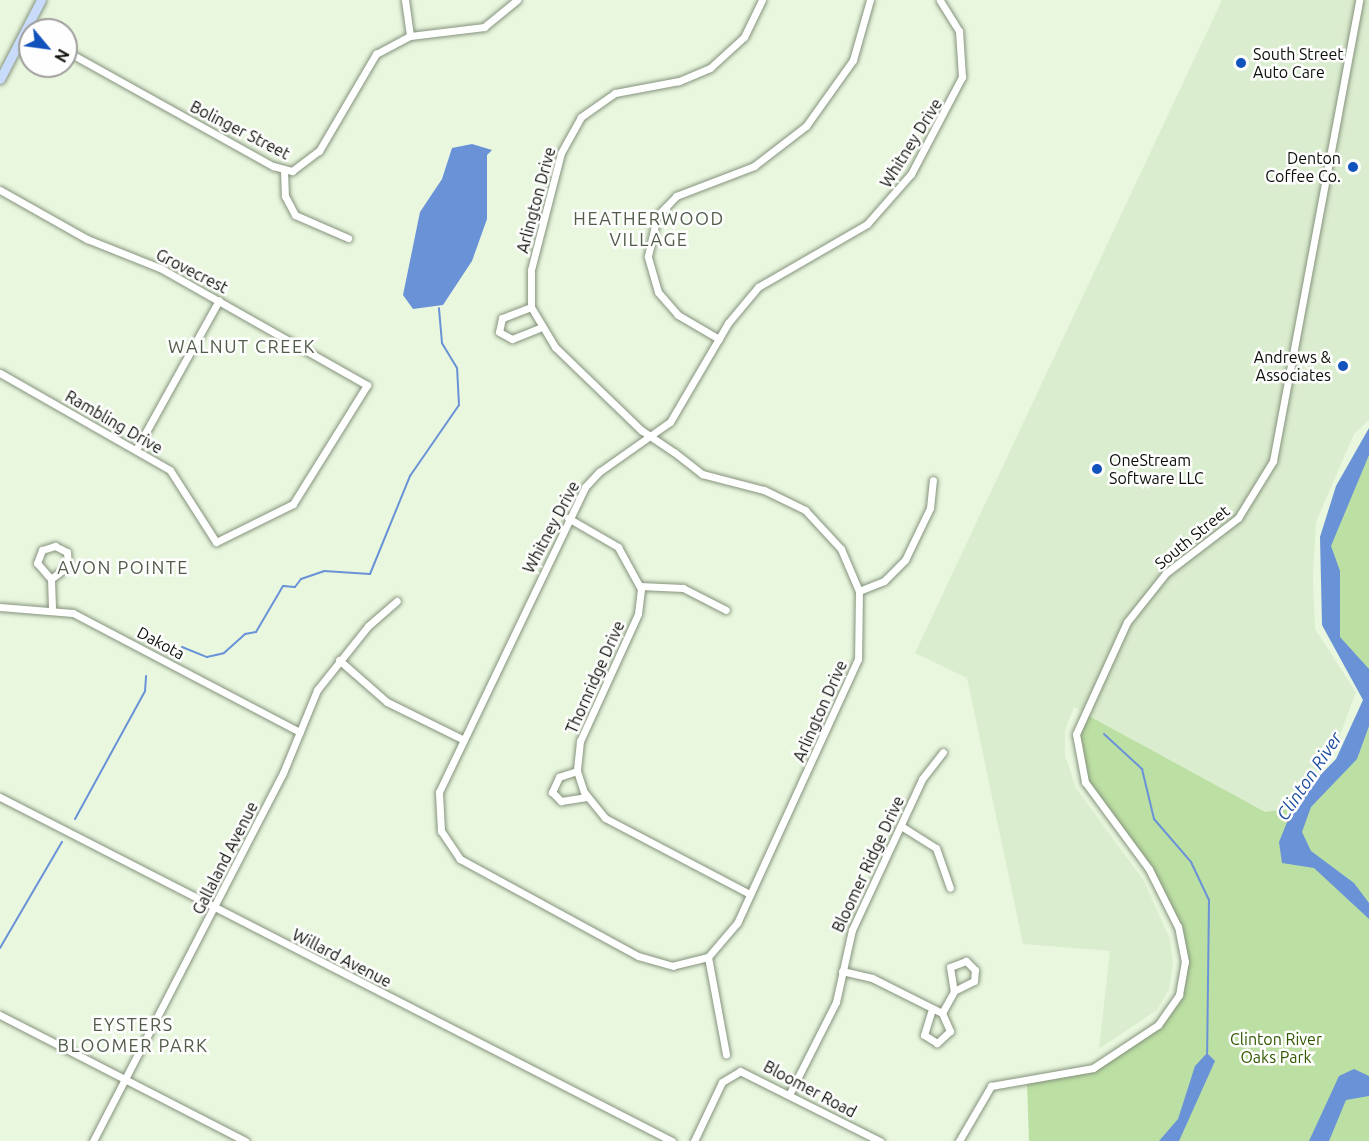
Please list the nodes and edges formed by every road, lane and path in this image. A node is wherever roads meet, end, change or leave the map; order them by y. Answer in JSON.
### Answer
{"nodes":[{"id":1,"x":41,"y":0,"type":"edge"},
{"id":2,"x":405,"y":0,"type":"edge"},
{"id":3,"x":517,"y":0,"type":"edge"},
{"id":4,"x":762,"y":0,"type":"edge"},
{"id":5,"x":870,"y":0,"type":"edge"},
{"id":6,"x":940,"y":0,"type":"edge"},
{"id":7,"x":1359,"y":0,"type":"edge"},
{"id":8,"x":33,"y":18,"type":"edge"},
{"id":9,"x":410,"y":36,"type":"junction"},
{"id":10,"x":18,"y":48,"type":"edge"},
{"id":11,"x":78,"y":58,"type":"edge"},
{"id":12,"x":0,"y":80,"type":"edge"},
{"id":13,"x":284,"y":170,"type":"junction"},
{"id":14,"x":0,"y":190,"type":"edge"},
{"id":15,"x":348,"y":238,"type":"dead end"},
{"id":16,"x":219,"y":300,"type":"junction"},
{"id":17,"x":531,"y":307,"type":"junction"},
{"id":18,"x":539,"y":328,"type":"junction"},
{"id":19,"x":719,"y":339,"type":"junction"},
{"id":20,"x":0,"y":373,"type":"edge"},
{"id":21,"x":650,"y":436,"type":"junction"},
{"id":22,"x":137,"y":448,"type":"junction"},
{"id":23,"x":933,"y":480,"type":"dead end"},
{"id":24,"x":568,"y":518,"type":"junction"},
{"id":25,"x":216,"y":542,"type":"joint"},
{"id":26,"x":51,"y":579,"type":"junction"},
{"id":27,"x":640,"y":586,"type":"junction"},
{"id":28,"x":859,"y":591,"type":"junction"},
{"id":29,"x":397,"y":601,"type":"dead end"},
{"id":30,"x":0,"y":607,"type":"edge"},
{"id":31,"x":52,"y":609,"type":"junction"},
{"id":32,"x":726,"y":610,"type":"dead end"},
{"id":33,"x":339,"y":660,"type":"junction"},
{"id":34,"x":300,"y":732,"type":"junction"},
{"id":35,"x":462,"y":739,"type":"junction"},
{"id":36,"x":943,"y":752,"type":"dead end"},
{"id":37,"x":577,"y":771,"type":"junction"},
{"id":38,"x":0,"y":797,"type":"edge"},
{"id":39,"x":587,"y":797,"type":"junction"},
{"id":40,"x":901,"y":826,"type":"junction"},
{"id":41,"x":950,"y":888,"type":"dead end"},
{"id":42,"x":750,"y":894,"type":"junction"},
{"id":43,"x":214,"y":908,"type":"junction"},
{"id":44,"x":708,"y":957,"type":"junction"},
{"id":45,"x":842,"y":971,"type":"junction"},
{"id":46,"x":954,"y":991,"type":"junction"},
{"id":47,"x":932,"y":1009,"type":"junction"},
{"id":48,"x":942,"y":1013,"type":"junction"},
{"id":49,"x":0,"y":1016,"type":"edge"},
{"id":50,"x":726,"y":1054,"type":"dead end"},
{"id":51,"x":124,"y":1080,"type":"junction"},
{"id":52,"x":790,"y":1093,"type":"junction"},
{"id":53,"x":93,"y":1141,"type":"edge"},
{"id":54,"x":244,"y":1141,"type":"edge"},
{"id":55,"x":672,"y":1141,"type":"edge"},
{"id":56,"x":694,"y":1141,"type":"edge"},
{"id":57,"x":880,"y":1141,"type":"edge"},
{"id":58,"x":959,"y":1141,"type":"edge"}],
"edges":[{"from":1,"to":8,"type":"main road"},
{"from":2,"to":9,"type":"street"},
{"from":3,"to":9,"type":"street","name":"Bolinger Street"},
{"from":4,"to":17,"type":"street","name":"Arlington Drive"},
{"from":5,"to":19,"type":"street"},
{"from":6,"to":19,"type":"street","name":"Whitney Drive"},
{"from":7,"to":58,"type":"street","name":"South Street"},
{"from":9,"to":13,"type":"street","name":"Bolinger Street"},
{"from":10,"to":12,"type":"main road"},
{"from":11,"to":13,"type":"street","name":"Bolinger Street"},
{"from":13,"to":15,"type":"street"},
{"from":14,"to":16,"type":"street","name":"Grovecrest"},
{"from":16,"to":22,"type":"street"},
{"from":16,"to":25,"type":"street","name":"Grovecrest"},
{"from":17,"to":18,"type":"street","name":"Arlington Drive"},
{"from":17,"to":18,"type":"street"},
{"from":18,"to":21,"type":"street","name":"Arlington Drive"},
{"from":19,"to":21,"type":"street","name":"Whitney Drive"},
{"from":20,"to":22,"type":"street","name":"Rambling Drive"},
{"from":21,"to":24,"type":"street","name":"Whitney Drive"},
{"from":21,"to":28,"type":"street","name":"Arlington Drive"},
{"from":22,"to":25,"type":"street","name":"Rambling Drive"},
{"from":23,"to":28,"type":"street"},
{"from":24,"to":27,"type":"street"},
{"from":24,"to":35,"type":"street","name":"Whitney Drive"},
{"from":26,"to":26,"type":"street"},
{"from":26,"to":31,"type":"street"},
{"from":27,"to":32,"type":"street"},
{"from":27,"to":37,"type":"street","name":"Thornridge Drive"},
{"from":28,"to":42,"type":"street","name":"Arlington Drive"},
{"from":29,"to":33,"type":"street","name":"Gallaland Avenue"},
{"from":30,"to":31,"type":"street","name":"Dakota"},
{"from":31,"to":34,"type":"street","name":"Dakota"},
{"from":33,"to":34,"type":"street","name":"Gallaland Avenue"},
{"from":33,"to":35,"type":"street"},
{"from":34,"to":43,"type":"street","name":"Gallaland Avenue"},
{"from":35,"to":44,"type":"street","name":"Whitney Drive"},
{"from":36,"to":40,"type":"street","name":"Bloomer Ridge Drive"},
{"from":37,"to":39,"type":"street"},
{"from":37,"to":39,"type":"street"},
{"from":38,"to":43,"type":"street","name":"Willard Avenue"},
{"from":39,"to":42,"type":"street"},
{"from":40,"to":41,"type":"street"},
{"from":40,"to":45,"type":"street","name":"Bloomer Ridge Drive"},
{"from":42,"to":44,"type":"street","name":"Arlington Drive"},
{"from":43,"to":51,"type":"street","name":"Gallaland Avenue"},
{"from":43,"to":55,"type":"street","name":"Willard Avenue"},
{"from":44,"to":50,"type":"street"},
{"from":45,"to":47,"type":"street"},
{"from":45,"to":52,"type":"street","name":"Bloomer Ridge Drive"},
{"from":46,"to":46,"type":"street"},
{"from":46,"to":48,"type":"street"},
{"from":47,"to":48,"type":"street"},
{"from":47,"to":48,"type":"street"},
{"from":49,"to":51,"type":"street"},
{"from":51,"to":53,"type":"street","name":"Gallaland Avenue"},
{"from":51,"to":54,"type":"street"},
{"from":52,"to":56,"type":"street","name":"Bloomer Road"},
{"from":52,"to":57,"type":"street","name":"Bloomer Road"}]}
